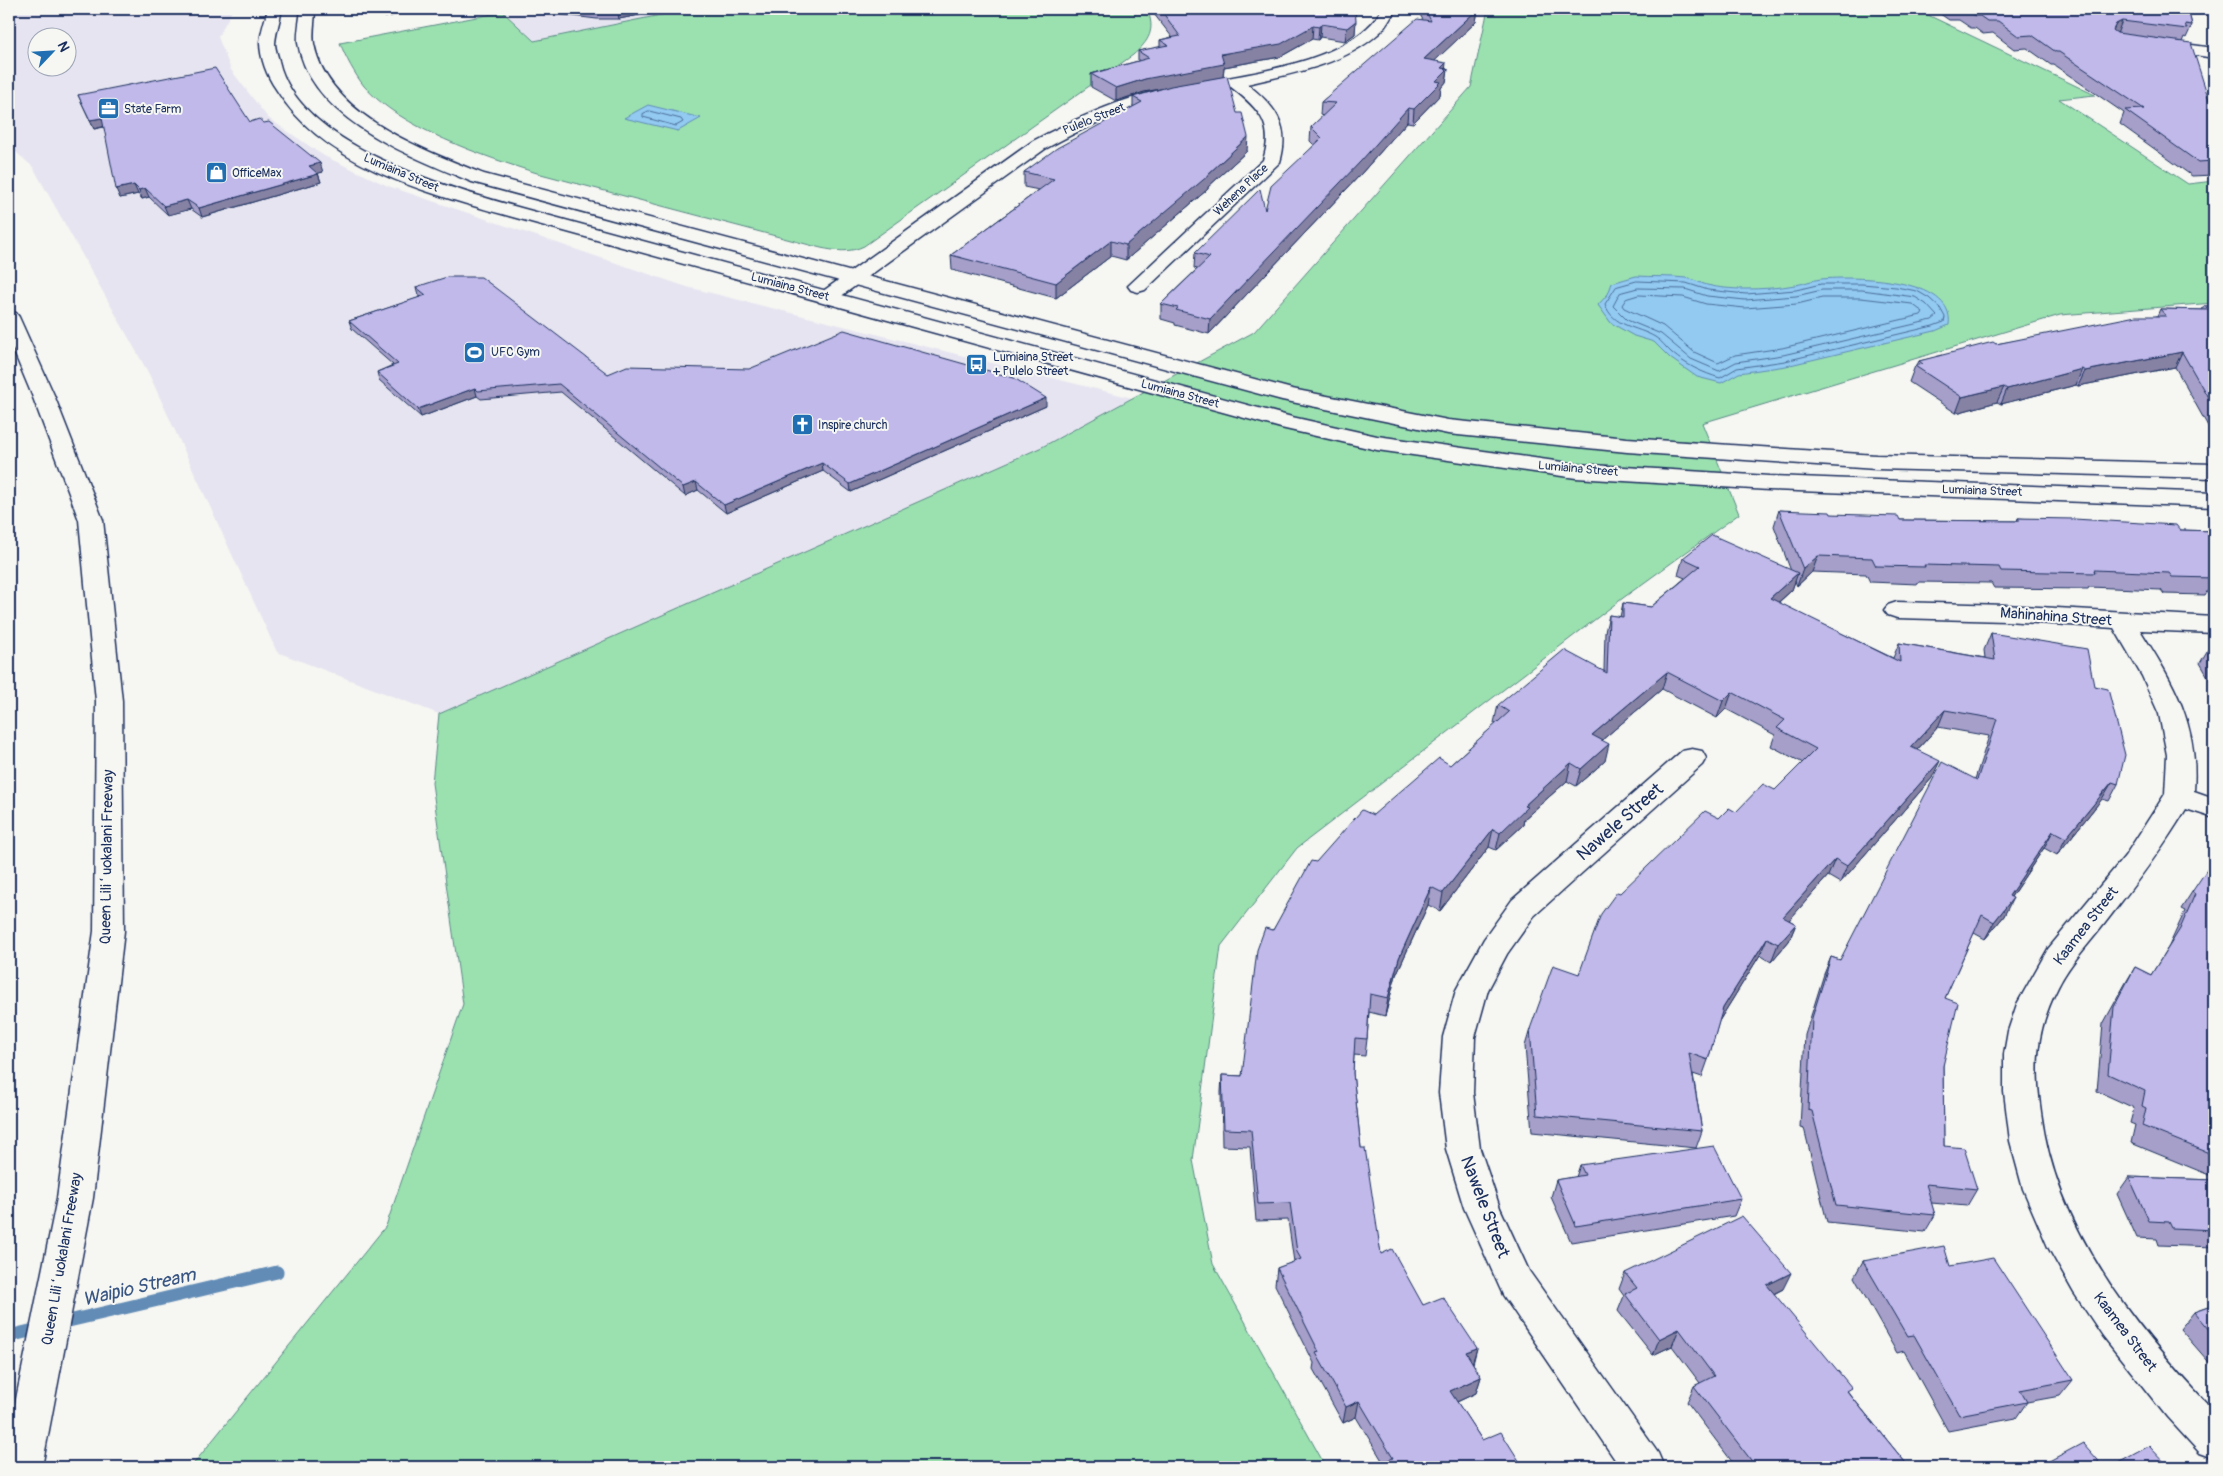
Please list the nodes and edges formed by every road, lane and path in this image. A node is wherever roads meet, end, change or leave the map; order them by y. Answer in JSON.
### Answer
{"nodes":[{"id":1,"x":275,"y":9,"type":"edge"},
{"id":2,"x":308,"y":9,"type":"edge"},
{"id":3,"x":1389,"y":9,"type":"edge"},
{"id":4,"x":2144,"y":44,"type":"edge"},
{"id":5,"x":2214,"y":53,"type":"edge"},
{"id":6,"x":1233,"y":82,"type":"junction"},
{"id":7,"x":854,"y":279,"type":"junction"},
{"id":8,"x":1138,"y":286,"type":"dead end"},
{"id":9,"x":826,"y":298,"type":"junction"},
{"id":10,"x":9,"y":316,"type":"edge"},
{"id":11,"x":2214,"y":471,"type":"edge"},
{"id":12,"x":2214,"y":500,"type":"edge"},
{"id":13,"x":1897,"y":610,"type":"dead end"},
{"id":14,"x":2122,"y":621,"type":"junction"},
{"id":15,"x":2214,"y":624,"type":"edge"},
{"id":16,"x":1692,"y":758,"type":"dead end"},
{"id":17,"x":2179,"y":796,"type":"junction"},
{"id":18,"x":2214,"y":808,"type":"edge"},
{"id":19,"x":2214,"y":1439,"type":"edge"},
{"id":20,"x":22,"y":1467,"type":"edge"},
{"id":21,"x":1644,"y":1467,"type":"edge"}],
"edges":[{"from":1,"to":9,"type":"main road","name":"Lumiaina Street"},
{"from":2,"to":7,"type":"main road","name":"Lumiaina Street"},
{"from":3,"to":6,"type":"main road","name":"Pulelo Street"},
{"from":4,"to":5,"type":"main road"},
{"from":6,"to":7,"type":"main road","name":"Pulelo Street"},
{"from":6,"to":8,"type":"main road","name":"Wehena Place"},
{"from":7,"to":9,"type":"main road","name":"Pulelo Street"},
{"from":7,"to":11,"type":"main road","name":"Lumiaina Street"},
{"from":9,"to":12,"type":"main road","name":"Lumiaina Street"},
{"from":10,"to":20,"type":"main road","name":"Queen Liliʻuokalani Freeway"},
{"from":13,"to":14,"type":"main road","name":"Mahinahina Street"},
{"from":14,"to":15,"type":"main road","name":"Mahinahina Street"},
{"from":14,"to":17,"type":"main road","name":"Kaamea Street"},
{"from":16,"to":21,"type":"main road","name":"Nawele Street"},
{"from":17,"to":18,"type":"main road"},
{"from":17,"to":19,"type":"main road","name":"Kaamea Street"}]}
